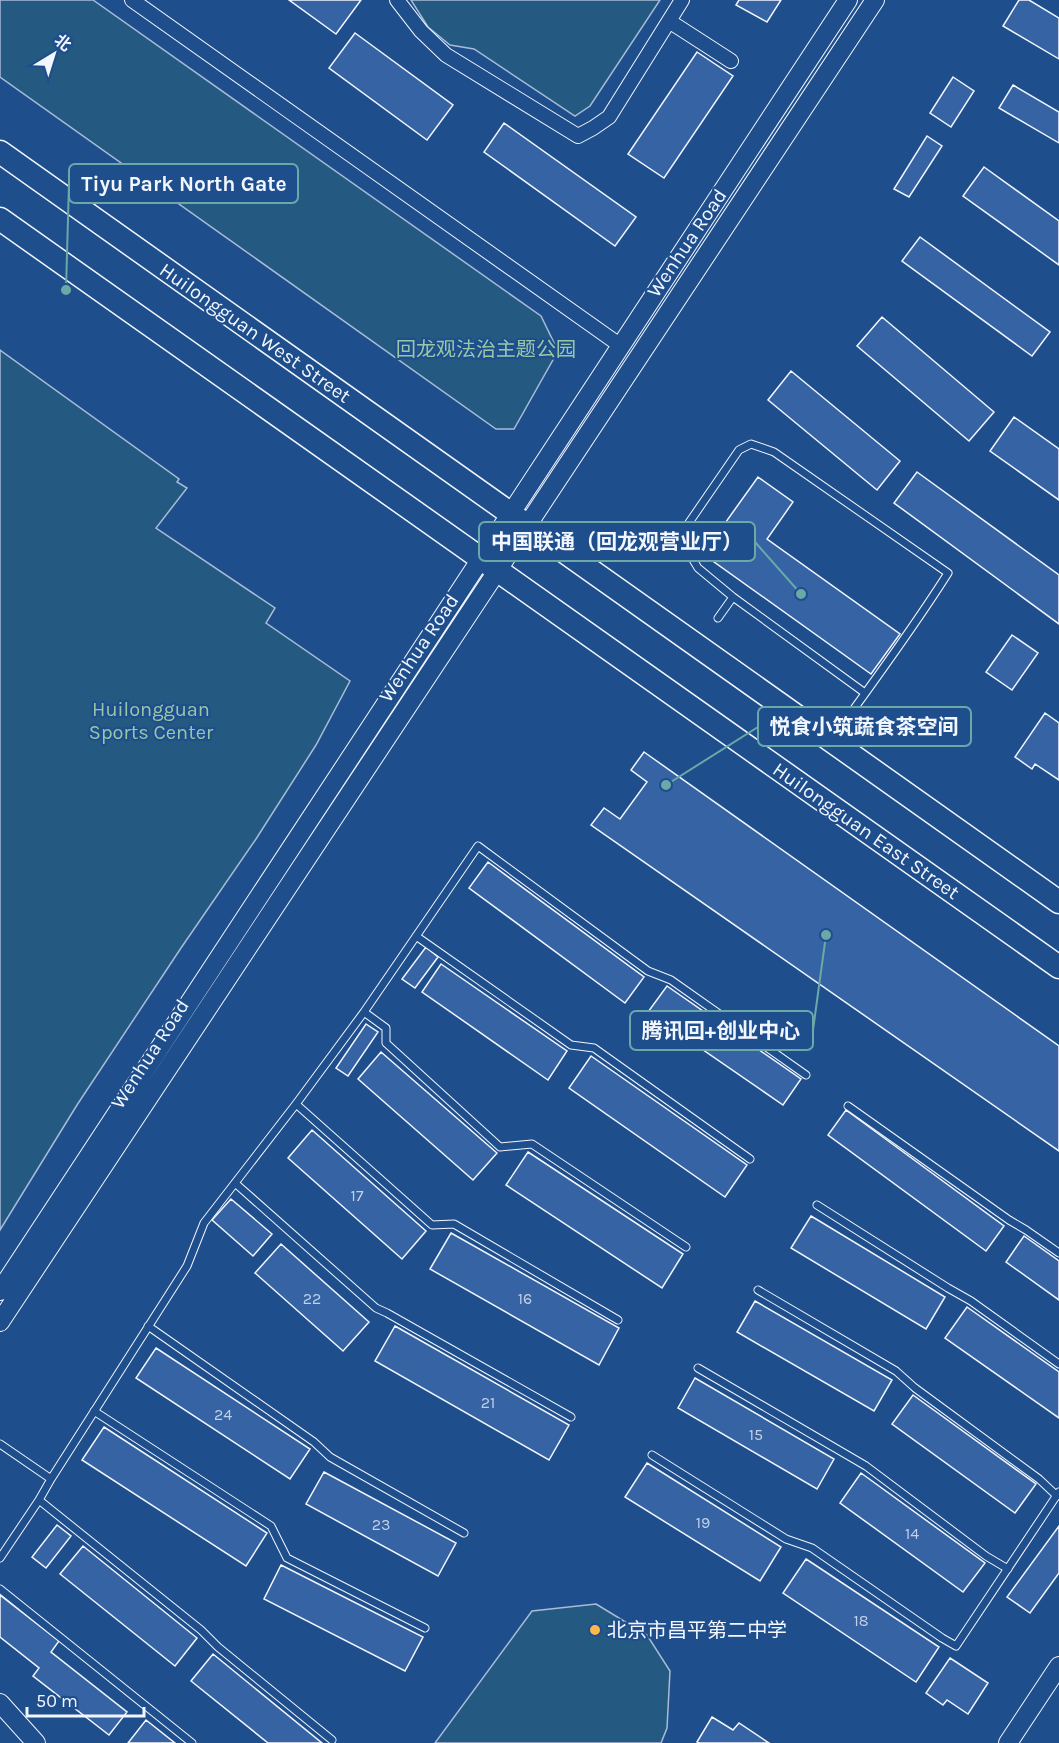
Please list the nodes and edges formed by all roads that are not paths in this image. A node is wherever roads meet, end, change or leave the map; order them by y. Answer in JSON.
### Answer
{"nodes":[{"id":1,"x":132,"y":0,"type":"edge"},
{"id":2,"x":397,"y":0,"type":"edge"},
{"id":3,"x":681,"y":0,"type":"edge"},
{"id":4,"x":848,"y":0,"type":"edge"},
{"id":5,"x":875,"y":0,"type":"edge"},
{"id":6,"x":669,"y":21,"type":"junction"},
{"id":7,"x":731,"y":61,"type":"dead end"},
{"id":8,"x":0,"y":152,"type":"edge"},
{"id":9,"x":0,"y":219,"type":"edge"},
{"id":10,"x":621,"y":346,"type":"junction"},
{"id":11,"x":519,"y":520,"type":"junction"},
{"id":12,"x":489,"y":565,"type":"junction"},
{"id":13,"x":733,"y":597,"type":"junction"},
{"id":14,"x":718,"y":618,"type":"dead end"},
{"id":15,"x":866,"y":693,"type":"junction"},
{"id":16,"x":831,"y":741,"type":"junction"},
{"id":17,"x":1059,"y":902,"type":"edge"},
{"id":18,"x":416,"y":936,"type":"junction"},
{"id":19,"x":1059,"y":967,"type":"edge"},
{"id":20,"x":364,"y":1011,"type":"junction"},
{"id":21,"x":806,"y":1075,"type":"dead end"},
{"id":22,"x":296,"y":1104,"type":"junction"},
{"id":23,"x":848,"y":1106,"type":"dead end"},
{"id":24,"x":750,"y":1159,"type":"dead end"},
{"id":25,"x":235,"y":1183,"type":"junction"},
{"id":26,"x":817,"y":1205,"type":"dead end"},
{"id":27,"x":686,"y":1246,"type":"dead end"},
{"id":28,"x":1059,"y":1252,"type":"edge"},
{"id":29,"x":758,"y":1290,"type":"dead end"},
{"id":30,"x":0,"y":1291,"type":"edge"},
{"id":31,"x":618,"y":1320,"type":"dead end"},
{"id":32,"x":0,"y":1322,"type":"edge"},
{"id":33,"x":148,"y":1326,"type":"junction"},
{"id":34,"x":1059,"y":1364,"type":"edge"},
{"id":35,"x":698,"y":1368,"type":"dead end"},
{"id":36,"x":94,"y":1411,"type":"junction"},
{"id":37,"x":571,"y":1417,"type":"dead end"},
{"id":38,"x":0,"y":1444,"type":"edge"},
{"id":39,"x":652,"y":1455,"type":"dead end"},
{"id":40,"x":51,"y":1479,"type":"junction"},
{"id":41,"x":1058,"y":1494,"type":"edge"},
{"id":42,"x":39,"y":1500,"type":"junction"},
{"id":43,"x":464,"y":1533,"type":"dead end"},
{"id":44,"x":0,"y":1558,"type":"edge"},
{"id":45,"x":1008,"y":1569,"type":"junction"},
{"id":46,"x":0,"y":1588,"type":"edge"},
{"id":47,"x":425,"y":1628,"type":"dead end"},
{"id":48,"x":1059,"y":1666,"type":"edge"},
{"id":49,"x":0,"y":1703,"type":"edge"},
{"id":50,"x":0,"y":1716,"type":"edge"},
{"id":51,"x":332,"y":1740,"type":"dead end"},
{"id":52,"x":35,"y":1743,"type":"edge"},
{"id":53,"x":192,"y":1743,"type":"edge"},
{"id":54,"x":1008,"y":1743,"type":"edge"}],
"edges":[{"from":1,"to":10,"type":"street"},
{"from":2,"to":6,"type":"street"},
{"from":3,"to":6,"type":"street"},
{"from":4,"to":10,"type":"street","name":"Wenhua Road"},
{"from":5,"to":11,"type":"street","name":"Wenhua Road"},
{"from":6,"to":7,"type":"street"},
{"from":8,"to":11,"type":"main road","name":"Huilongguan West Street"},
{"from":9,"to":12,"type":"main road"},
{"from":10,"to":11,"type":"street","name":"Wenhua Road"},
{"from":11,"to":12,"type":"street","name":"Wenhua Road"},
{"from":11,"to":16,"type":"main road"},
{"from":12,"to":19,"type":"main road","name":"Huilongguan East Street"},
{"from":12,"to":30,"type":"street","name":"Wenhua Road"},
{"from":12,"to":32,"type":"street","name":"Wenhua Road"},
{"from":13,"to":14,"type":"lane"},
{"from":13,"to":15,"type":"lane"},
{"from":13,"to":15,"type":"lane"},
{"from":15,"to":16,"type":"lane"},
{"from":16,"to":17,"type":"main road"},
{"from":18,"to":20,"type":"lane"},
{"from":18,"to":21,"type":"lane"},
{"from":18,"to":24,"type":"lane"},
{"from":20,"to":22,"type":"lane"},
{"from":20,"to":27,"type":"lane"},
{"from":22,"to":25,"type":"lane"},
{"from":22,"to":31,"type":"lane"},
{"from":23,"to":28,"type":"lane"},
{"from":25,"to":33,"type":"lane"},
{"from":25,"to":37,"type":"lane"},
{"from":26,"to":34,"type":"lane"},
{"from":29,"to":41,"type":"lane"},
{"from":33,"to":36,"type":"lane"},
{"from":33,"to":43,"type":"lane"},
{"from":35,"to":45,"type":"lane"},
{"from":36,"to":40,"type":"lane"},
{"from":36,"to":47,"type":"lane"},
{"from":38,"to":40,"type":"lane"},
{"from":39,"to":45,"type":"lane"},
{"from":40,"to":42,"type":"lane"},
{"from":41,"to":45,"type":"lane"},
{"from":42,"to":44,"type":"lane"},
{"from":42,"to":51,"type":"lane"},
{"from":46,"to":53,"type":"lane"},
{"from":48,"to":54,"type":"street"},
{"from":49,"to":52,"type":"street"},
{"from":50,"to":52,"type":"street"}]}
